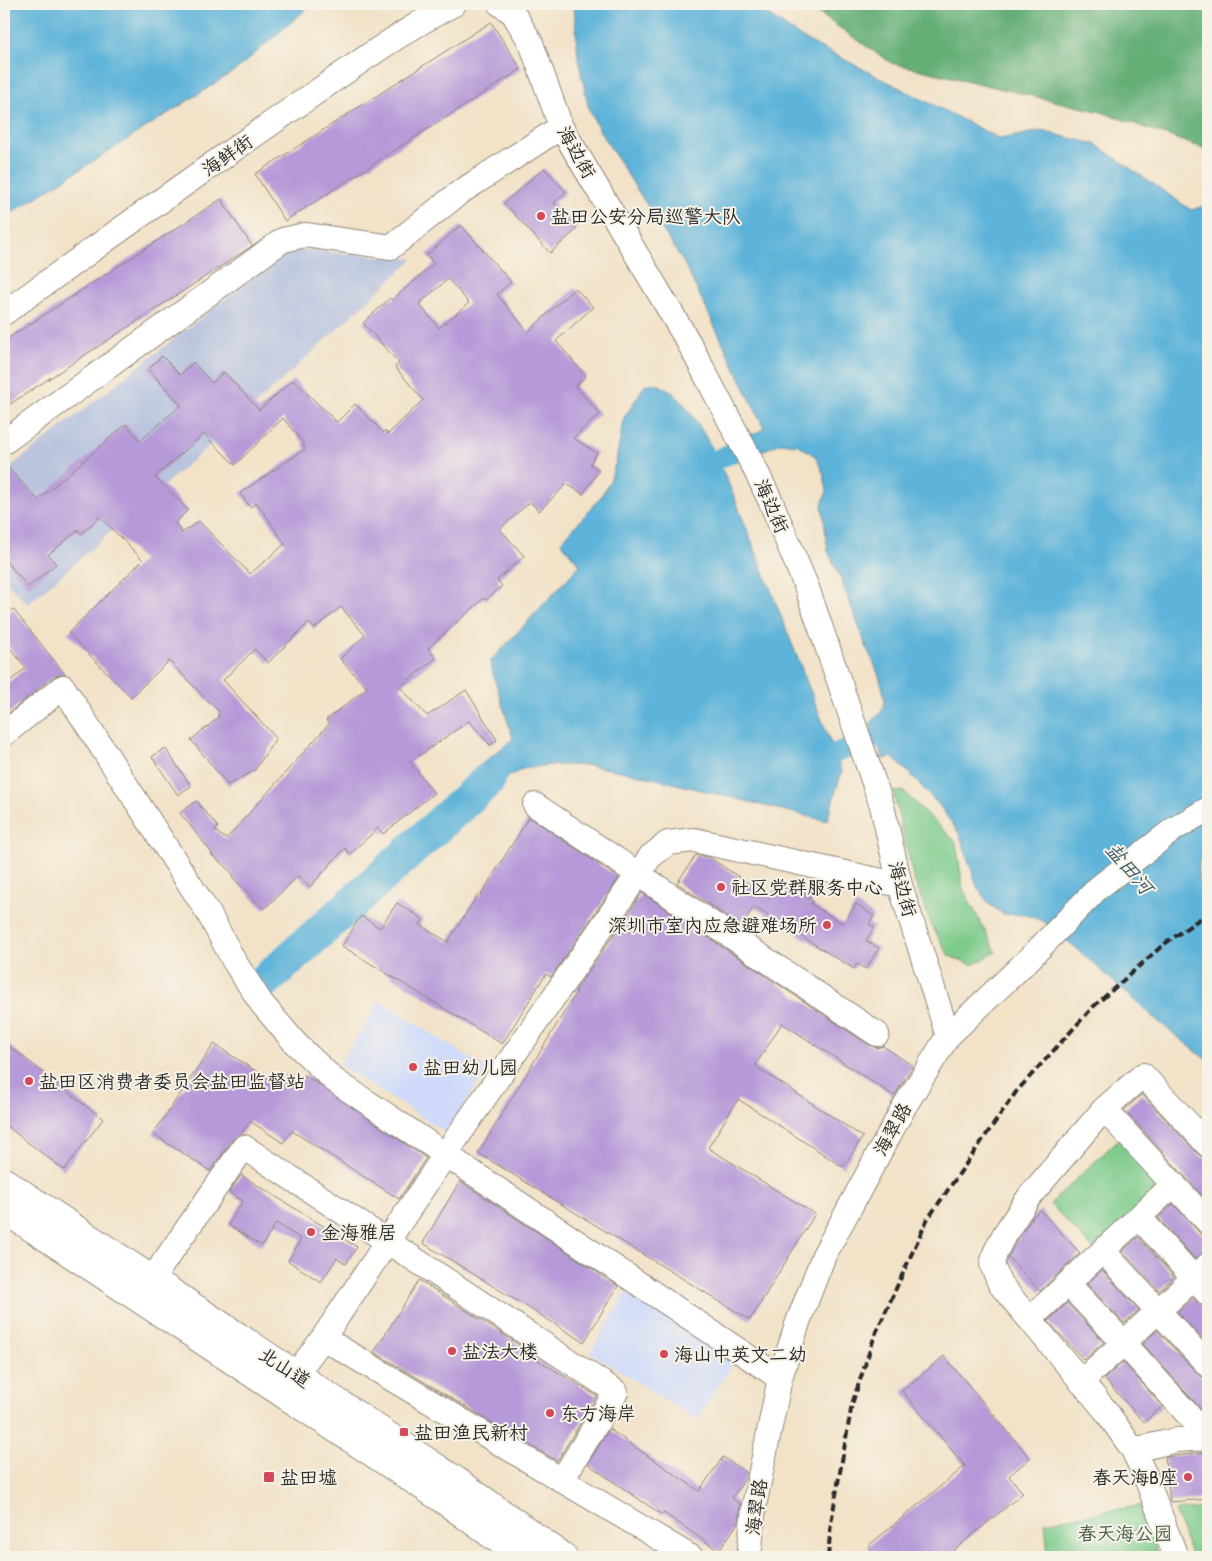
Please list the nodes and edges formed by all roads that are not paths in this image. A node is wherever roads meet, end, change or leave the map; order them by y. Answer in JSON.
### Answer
{"nodes":[{"id":1,"x":454,"y":4,"type":"edge"},
{"id":2,"x":506,"y":9,"type":"edge"},
{"id":3,"x":561,"y":127,"type":"junction"},
{"id":4,"x":4,"y":313,"type":"edge"},
{"id":5,"x":4,"y":442,"type":"edge"},
{"id":6,"x":4,"y":734,"type":"edge"},
{"id":7,"x":535,"y":806,"type":"dead end"},
{"id":8,"x":1208,"y":809,"type":"edge"},
{"id":9,"x":637,"y":875,"type":"junction"},
{"id":10,"x":900,"y":885,"type":"junction"},
{"id":11,"x":877,"y":1034,"type":"dead end"},
{"id":12,"x":948,"y":1036,"type":"junction"},
{"id":13,"x":1104,"y":1109,"type":"junction"},
{"id":14,"x":1208,"y":1145,"type":"edge"},
{"id":15,"x":445,"y":1155,"type":"junction"},
{"id":16,"x":4,"y":1182,"type":"edge"},
{"id":17,"x":1174,"y":1184,"type":"junction"},
{"id":18,"x":4,"y":1209,"type":"edge"},
{"id":19,"x":1139,"y":1217,"type":"junction"},
{"id":20,"x":1208,"y":1222,"type":"edge"},
{"id":21,"x":388,"y":1242,"type":"junction"},
{"id":22,"x":1103,"y":1251,"type":"junction"},
{"id":23,"x":1203,"y":1279,"type":"edge"},
{"id":24,"x":1068,"y":1284,"type":"junction"},
{"id":25,"x":145,"y":1289,"type":"junction"},
{"id":26,"x":1159,"y":1310,"type":"junction"},
{"id":27,"x":1030,"y":1319,"type":"junction"},
{"id":28,"x":323,"y":1338,"type":"junction"},
{"id":29,"x":1124,"y":1342,"type":"junction"},
{"id":30,"x":1208,"y":1366,"type":"edge"},
{"id":31,"x":296,"y":1374,"type":"junction"},
{"id":32,"x":780,"y":1378,"type":"junction"},
{"id":33,"x":1081,"y":1382,"type":"junction"},
{"id":34,"x":1208,"y":1437,"type":"edge"},
{"id":35,"x":1134,"y":1450,"type":"junction"},
{"id":36,"x":562,"y":1480,"type":"junction"},
{"id":37,"x":542,"y":1554,"type":"edge"},
{"id":38,"x":691,"y":1557,"type":"edge"},
{"id":39,"x":749,"y":1557,"type":"edge"},
{"id":40,"x":1176,"y":1557,"type":"edge"}],
"edges":[{"from":1,"to":4,"type":"street","name":"海鲜街"},
{"from":2,"to":3,"type":"street","name":"海边街"},
{"from":3,"to":5,"type":"street"},
{"from":3,"to":10,"type":"street","name":"海边街"},
{"from":6,"to":15,"type":"street"},
{"from":7,"to":9,"type":"street"},
{"from":8,"to":12,"type":"street","name":"海翠路"},
{"from":9,"to":10,"type":"street"},
{"from":9,"to":11,"type":"street"},
{"from":9,"to":15,"type":"street"},
{"from":10,"to":12,"type":"street","name":"海边街"},
{"from":12,"to":32,"type":"street","name":"海翠路"},
{"from":13,"to":14,"type":"street"},
{"from":13,"to":17,"type":"street"},
{"from":13,"to":27,"type":"street"},
{"from":15,"to":21,"type":"street"},
{"from":15,"to":32,"type":"street"},
{"from":16,"to":25,"type":"main road","name":"北山道"},
{"from":17,"to":19,"type":"street"},
{"from":17,"to":20,"type":"street"},
{"from":18,"to":25,"type":"main road","name":"北山道"},
{"from":19,"to":22,"type":"street"},
{"from":19,"to":23,"type":"street"},
{"from":21,"to":25,"type":"street"},
{"from":21,"to":28,"type":"street"},
{"from":21,"to":36,"type":"street"},
{"from":22,"to":24,"type":"street"},
{"from":22,"to":26,"type":"street"},
{"from":23,"to":26,"type":"street"},
{"from":24,"to":27,"type":"street"},
{"from":24,"to":29,"type":"street"},
{"from":25,"to":31,"type":"main road","name":"北山道"},
{"from":25,"to":37,"type":"main road","name":"北山道"},
{"from":26,"to":29,"type":"street"},
{"from":26,"to":30,"type":"street"},
{"from":27,"to":33,"type":"street"},
{"from":28,"to":31,"type":"street"},
{"from":28,"to":36,"type":"street"},
{"from":29,"to":33,"type":"street"},
{"from":29,"to":34,"type":"street"},
{"from":31,"to":37,"type":"main road","name":"北山道"},
{"from":32,"to":39,"type":"street","name":"海翠路"},
{"from":33,"to":35,"type":"street"},
{"from":34,"to":35,"type":"street"},
{"from":35,"to":40,"type":"street"},
{"from":36,"to":38,"type":"street"}]}
